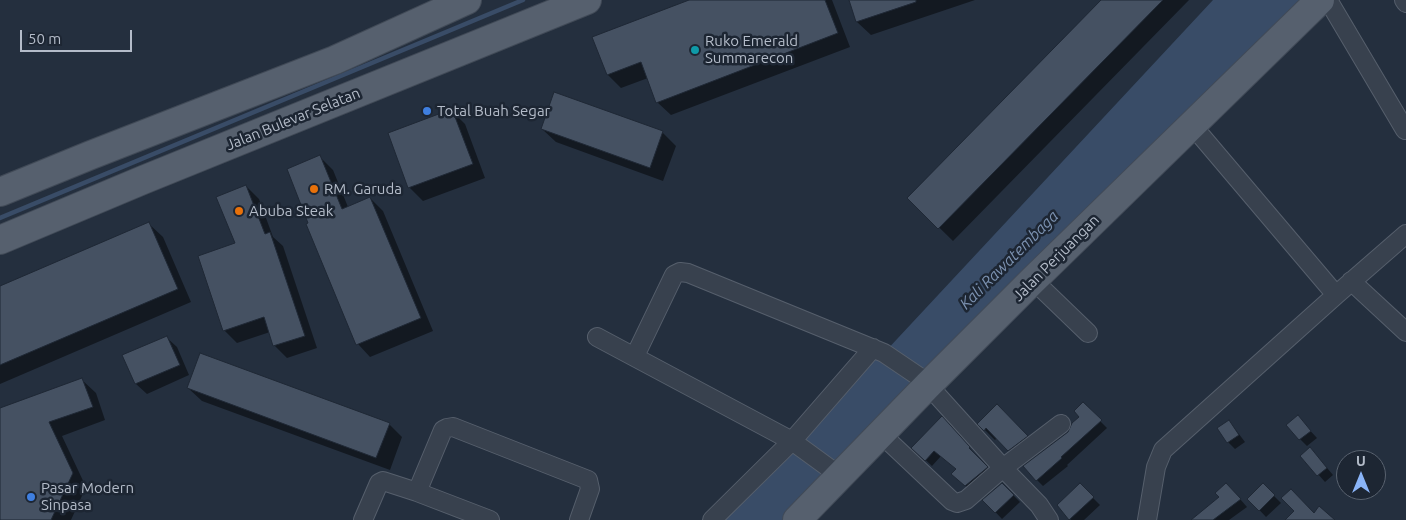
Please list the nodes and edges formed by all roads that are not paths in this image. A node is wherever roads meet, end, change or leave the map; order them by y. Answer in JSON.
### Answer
{"nodes":[{"id":1,"x":467,"y":0,"type":"edge"},
{"id":2,"x":587,"y":0,"type":"edge"},
{"id":3,"x":1320,"y":0,"type":"edge"},
{"id":4,"x":1328,"y":0,"type":"edge"},
{"id":5,"x":1404,"y":0,"type":"edge"},
{"id":6,"x":1406,"y":3,"type":"edge"},
{"id":7,"x":1192,"y":125,"type":"junction"},
{"id":8,"x":1405,"y":130,"type":"dead end"},
{"id":9,"x":0,"y":192,"type":"edge"},
{"id":10,"x":1406,"y":234,"type":"edge"},
{"id":11,"x":0,"y":240,"type":"edge"},
{"id":12,"x":1033,"y":280,"type":"junction"},
{"id":13,"x":1352,"y":281,"type":"junction"},
{"id":14,"x":1336,"y":294,"type":"junction"},
{"id":15,"x":1406,"y":332,"type":"edge"},
{"id":16,"x":1088,"y":333,"type":"dead end"},
{"id":17,"x":597,"y":336,"type":"dead end"},
{"id":18,"x":879,"y":350,"type":"junction"},
{"id":19,"x":635,"y":356,"type":"junction"},
{"id":20,"x":923,"y":381,"type":"junction"},
{"id":21,"x":1061,"y":424,"type":"dead end"},
{"id":22,"x":881,"y":434,"type":"junction"},
{"id":23,"x":797,"y":444,"type":"junction"},
{"id":24,"x":1003,"y":468,"type":"junction"},
{"id":25,"x":834,"y":472,"type":"junction"},
{"id":26,"x":417,"y":492,"type":"junction"},
{"id":27,"x":462,"y":515,"type":"edge"},
{"id":28,"x":363,"y":520,"type":"edge"},
{"id":29,"x":490,"y":520,"type":"edge"},
{"id":30,"x":579,"y":520,"type":"edge"},
{"id":31,"x":712,"y":520,"type":"edge"},
{"id":32,"x":798,"y":520,"type":"edge"},
{"id":33,"x":1049,"y":520,"type":"edge"},
{"id":34,"x":1147,"y":520,"type":"edge"}],
"edges":[{"from":1,"to":9,"type":"main road"},
{"from":2,"to":11,"type":"main road","name":"Jalan Bulevar Selatan"},
{"from":3,"to":7,"type":"main road","name":"Jalan Perjuangan"},
{"from":4,"to":8,"type":"street"},
{"from":5,"to":6,"type":"street"},
{"from":7,"to":12,"type":"main road","name":"Jalan Perjuangan"},
{"from":7,"to":14,"type":"street"},
{"from":10,"to":13,"type":"street"},
{"from":12,"to":16,"type":"street"},
{"from":12,"to":20,"type":"main road","name":"Jalan Perjuangan"},
{"from":13,"to":14,"type":"street"},
{"from":13,"to":15,"type":"street"},
{"from":14,"to":34,"type":"street"},
{"from":17,"to":19,"type":"street"},
{"from":18,"to":19,"type":"street"},
{"from":18,"to":20,"type":"street"},
{"from":18,"to":23,"type":"street"},
{"from":19,"to":23,"type":"street"},
{"from":20,"to":22,"type":"main road","name":"Jalan Perjuangan"},
{"from":20,"to":24,"type":"street"},
{"from":21,"to":24,"type":"street"},
{"from":22,"to":24,"type":"street"},
{"from":22,"to":25,"type":"main road","name":"Jalan Perjuangan"},
{"from":23,"to":25,"type":"street"},
{"from":23,"to":31,"type":"street"},
{"from":24,"to":33,"type":"street"},
{"from":25,"to":32,"type":"main road","name":"Jalan Perjuangan"},
{"from":26,"to":27,"type":"street"},
{"from":26,"to":28,"type":"street"},
{"from":26,"to":30,"type":"street"},
{"from":27,"to":29,"type":"street"}]}
